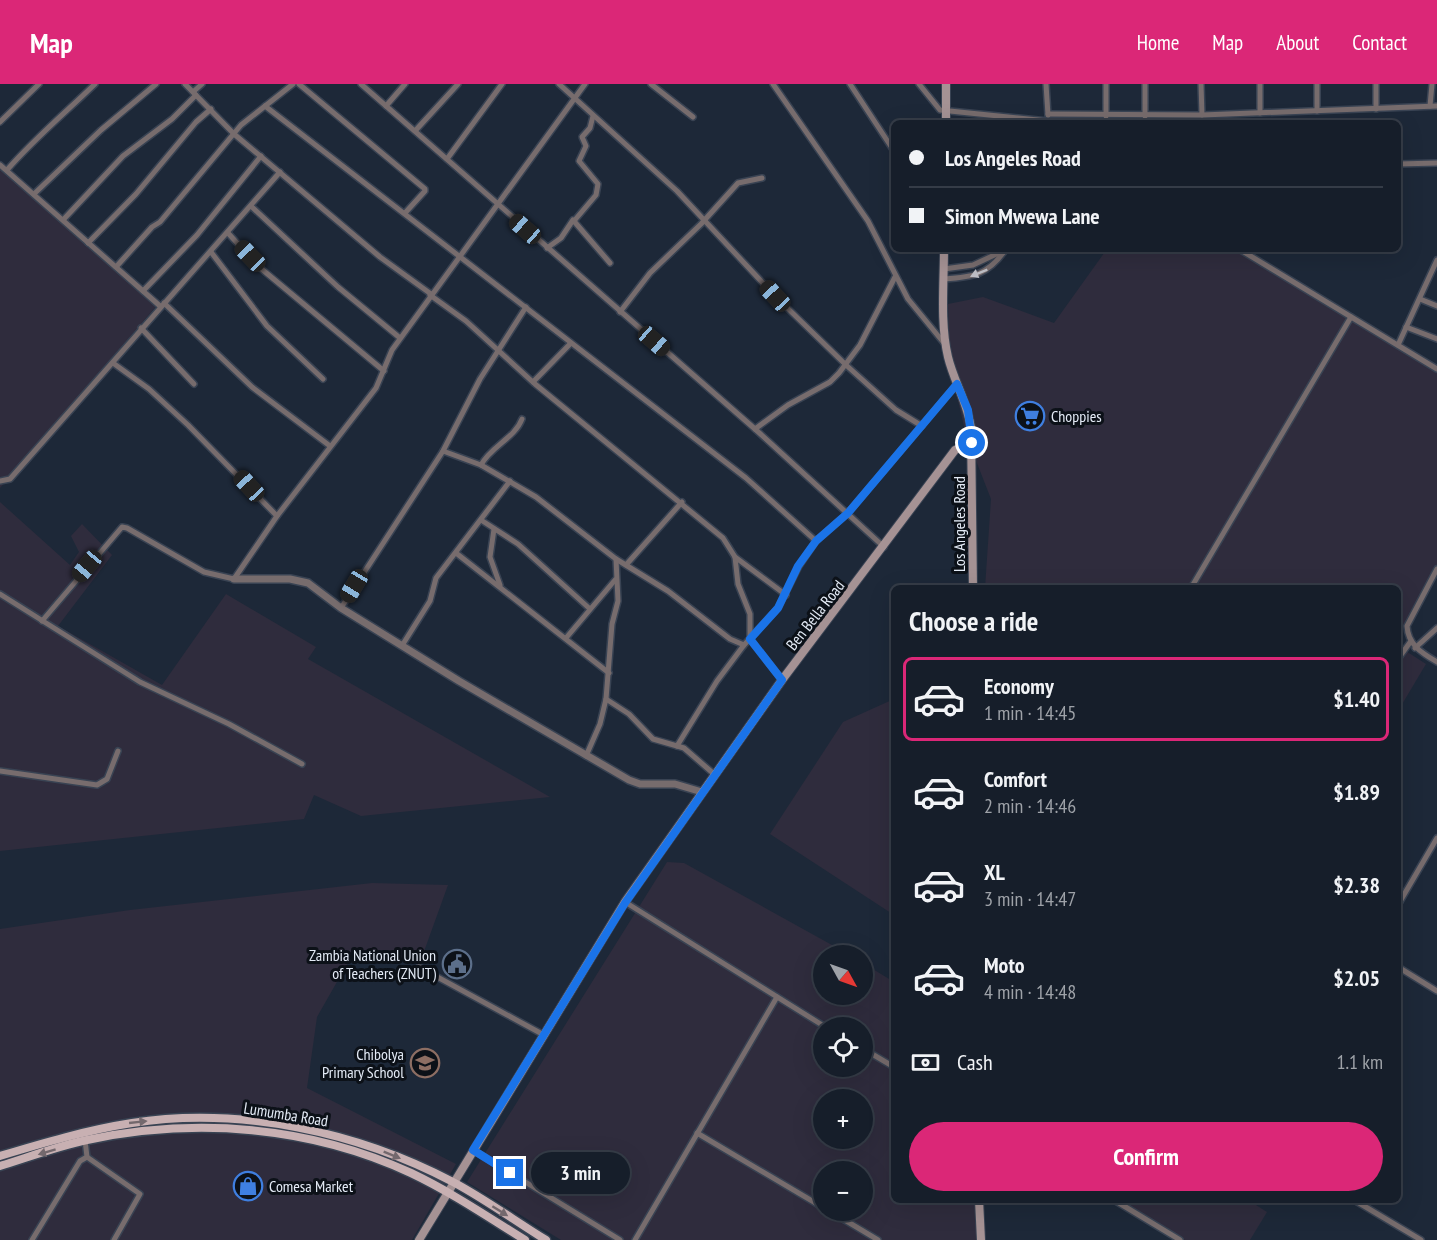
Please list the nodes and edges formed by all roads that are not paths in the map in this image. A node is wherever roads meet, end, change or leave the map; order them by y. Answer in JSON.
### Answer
{"nodes":[{"id":1,"x":39,"y":84,"type":"edge"},
{"id":2,"x":95,"y":84,"type":"edge"},
{"id":3,"x":156,"y":84,"type":"edge"},
{"id":4,"x":185,"y":84,"type":"edge"},
{"id":5,"x":202,"y":84,"type":"edge"},
{"id":6,"x":293,"y":84,"type":"edge"},
{"id":7,"x":299,"y":84,"type":"edge"},
{"id":8,"x":361,"y":84,"type":"edge"},
{"id":9,"x":405,"y":84,"type":"edge"},
{"id":10,"x":458,"y":84,"type":"edge"},
{"id":11,"x":502,"y":84,"type":"edge"},
{"id":12,"x":559,"y":84,"type":"edge"},
{"id":13,"x":585,"y":84,"type":"edge"},
{"id":14,"x":651,"y":84,"type":"edge"},
{"id":15,"x":773,"y":84,"type":"edge"},
{"id":16,"x":850,"y":84,"type":"edge"},
{"id":17,"x":919,"y":84,"type":"edge"},
{"id":18,"x":946,"y":84,"type":"edge"},
{"id":19,"x":1046,"y":84,"type":"edge"},
{"id":20,"x":1106,"y":84,"type":"edge"},
{"id":21,"x":1145,"y":84,"type":"edge"},
{"id":22,"x":1202,"y":84,"type":"edge"},
{"id":23,"x":1260,"y":84,"type":"edge"},
{"id":24,"x":1317,"y":84,"type":"edge"},
{"id":25,"x":1376,"y":84,"type":"edge"},
{"id":26,"x":1432,"y":84,"type":"edge"},
{"id":27,"x":195,"y":94,"type":"junction"},
{"id":28,"x":574,"y":99,"type":"junction"},
{"id":29,"x":265,"y":106,"type":"junction"},
{"id":30,"x":386,"y":106,"type":"junction"},
{"id":31,"x":1434,"y":106,"type":"edge"},
{"id":32,"x":211,"y":109,"type":"junction"},
{"id":33,"x":1376,"y":109,"type":"junction"},
{"id":34,"x":946,"y":111,"type":"junction"},
{"id":35,"x":1317,"y":111,"type":"junction"},
{"id":36,"x":1260,"y":113,"type":"junction"},
{"id":37,"x":1048,"y":114,"type":"junction"},
{"id":38,"x":1227,"y":114,"type":"junction"},
{"id":39,"x":1202,"y":115,"type":"junction"},
{"id":40,"x":1106,"y":116,"type":"junction"},
{"id":41,"x":1145,"y":116,"type":"junction"},
{"id":42,"x":592,"y":117,"type":"junction"},
{"id":43,"x":693,"y":117,"type":"dead end"},
{"id":44,"x":945,"y":120,"type":"edge"},
{"id":45,"x":1029,"y":120,"type":"edge"},
{"id":46,"x":1048,"y":120,"type":"edge"},
{"id":47,"x":1228,"y":120,"type":"edge"},
{"id":48,"x":0,"y":122,"type":"edge"},
{"id":49,"x":415,"y":131,"type":"junction"},
{"id":50,"x":234,"y":134,"type":"junction"},
{"id":51,"x":891,"y":146,"type":"edge"},
{"id":52,"x":261,"y":156,"type":"junction"},
{"id":53,"x":447,"y":159,"type":"junction"},
{"id":54,"x":1437,"y":163,"type":"edge"},
{"id":55,"x":1401,"y":164,"type":"edge"},
{"id":56,"x":0,"y":165,"type":"edge"},
{"id":57,"x":7,"y":171,"type":"junction"},
{"id":58,"x":280,"y":172,"type":"junction"},
{"id":59,"x":762,"y":178,"type":"dead end"},
{"id":60,"x":34,"y":194,"type":"junction"},
{"id":61,"x":497,"y":203,"type":"junction"},
{"id":62,"x":252,"y":207,"type":"junction"},
{"id":63,"x":405,"y":213,"type":"junction"},
{"id":64,"x":63,"y":220,"type":"junction"},
{"id":65,"x":705,"y":220,"type":"junction"},
{"id":66,"x":574,"y":221,"type":"junction"},
{"id":67,"x":228,"y":233,"type":"junction"},
{"id":68,"x":88,"y":243,"type":"junction"},
{"id":69,"x":547,"y":248,"type":"junction"},
{"id":70,"x":211,"y":252,"type":"junction"},
{"id":71,"x":944,"y":252,"type":"edge"},
{"id":72,"x":1001,"y":252,"type":"edge"},
{"id":73,"x":1004,"y":252,"type":"edge"},
{"id":74,"x":1244,"y":252,"type":"edge"},
{"id":75,"x":459,"y":255,"type":"junction"},
{"id":76,"x":1437,"y":260,"type":"edge"},
{"id":77,"x":610,"y":263,"type":"dead end"},
{"id":78,"x":116,"y":267,"type":"junction"},
{"id":79,"x":944,"y":269,"type":"junction"},
{"id":80,"x":1435,"y":269,"type":"edge"},
{"id":81,"x":895,"y":277,"type":"junction"},
{"id":82,"x":944,"y":279,"type":"junction"},
{"id":83,"x":143,"y":291,"type":"junction"},
{"id":84,"x":430,"y":295,"type":"junction"},
{"id":85,"x":1419,"y":299,"type":"junction"},
{"id":86,"x":162,"y":305,"type":"junction"},
{"id":87,"x":1437,"y":306,"type":"edge"},
{"id":88,"x":526,"y":307,"type":"junction"},
{"id":89,"x":620,"y":312,"type":"junction"},
{"id":90,"x":1351,"y":317,"type":"junction"},
{"id":91,"x":1406,"y":327,"type":"junction"},
{"id":92,"x":141,"y":328,"type":"junction"},
{"id":93,"x":400,"y":338,"type":"junction"},
{"id":94,"x":1437,"y":339,"type":"edge"},
{"id":95,"x":571,"y":343,"type":"junction"},
{"id":96,"x":945,"y":345,"type":"junction"},
{"id":97,"x":1398,"y":345,"type":"junction"},
{"id":98,"x":499,"y":351,"type":"junction"},
{"id":99,"x":113,"y":363,"type":"junction"},
{"id":100,"x":846,"y":365,"type":"junction"},
{"id":101,"x":1437,"y":369,"type":"edge"},
{"id":102,"x":384,"y":370,"type":"junction"},
{"id":103,"x":323,"y":379,"type":"dead end"},
{"id":104,"x":533,"y":382,"type":"junction"},
{"id":105,"x":194,"y":384,"type":"dead end"},
{"id":106,"x":957,"y":384,"type":"junction"},
{"id":107,"x":522,"y":419,"type":"dead end"},
{"id":108,"x":922,"y":426,"type":"junction"},
{"id":109,"x":755,"y":429,"type":"junction"},
{"id":110,"x":972,"y":443,"type":"junction"},
{"id":111,"x":330,"y":446,"type":"junction"},
{"id":112,"x":442,"y":451,"type":"junction"},
{"id":113,"x":481,"y":465,"type":"junction"},
{"id":114,"x":0,"y":481,"type":"edge"},
{"id":115,"x":510,"y":481,"type":"junction"},
{"id":116,"x":682,"y":502,"type":"junction"},
{"id":117,"x":848,"y":513,"type":"junction"},
{"id":118,"x":277,"y":516,"type":"junction"},
{"id":119,"x":481,"y":520,"type":"junction"},
{"id":120,"x":494,"y":529,"type":"junction"},
{"id":121,"x":816,"y":541,"type":"junction"},
{"id":122,"x":884,"y":547,"type":"junction"},
{"id":123,"x":456,"y":553,"type":"junction"},
{"id":124,"x":735,"y":556,"type":"junction"},
{"id":125,"x":616,"y":559,"type":"junction"},
{"id":126,"x":626,"y":565,"type":"junction"},
{"id":127,"x":1437,"y":569,"type":"edge"},
{"id":128,"x":234,"y":579,"type":"junction"},
{"id":129,"x":615,"y":580,"type":"junction"},
{"id":130,"x":500,"y":585,"type":"junction"},
{"id":131,"x":973,"y":585,"type":"edge"},
{"id":132,"x":1193,"y":585,"type":"edge"},
{"id":133,"x":0,"y":594,"type":"edge"},
{"id":134,"x":786,"y":595,"type":"junction"},
{"id":135,"x":341,"y":608,"type":"junction"},
{"id":136,"x":590,"y":609,"type":"junction"},
{"id":137,"x":42,"y":621,"type":"junction"},
{"id":138,"x":1437,"y":628,"type":"edge"},
{"id":139,"x":566,"y":638,"type":"junction"},
{"id":140,"x":750,"y":639,"type":"junction"},
{"id":141,"x":1411,"y":641,"type":"junction"},
{"id":142,"x":403,"y":644,"type":"junction"},
{"id":143,"x":744,"y":645,"type":"junction"},
{"id":144,"x":1415,"y":648,"type":"junction"},
{"id":145,"x":1401,"y":655,"type":"edge"},
{"id":146,"x":1437,"y":662,"type":"edge"},
{"id":147,"x":609,"y":672,"type":"junction"},
{"id":148,"x":782,"y":680,"type":"junction"},
{"id":149,"x":606,"y":699,"type":"junction"},
{"id":150,"x":677,"y":746,"type":"junction"},
{"id":151,"x":118,"y":752,"type":"dead end"},
{"id":152,"x":586,"y":756,"type":"junction"},
{"id":153,"x":302,"y":764,"type":"dead end"},
{"id":154,"x":0,"y":771,"type":"edge"},
{"id":155,"x":714,"y":774,"type":"junction"},
{"id":156,"x":702,"y":792,"type":"junction"},
{"id":157,"x":1437,"y":838,"type":"edge"},
{"id":158,"x":1401,"y":900,"type":"edge"},
{"id":159,"x":625,"y":903,"type":"junction"},
{"id":160,"x":419,"y":967,"type":"dead end"},
{"id":161,"x":1401,"y":969,"type":"edge"},
{"id":162,"x":1437,"y":991,"type":"edge"},
{"id":163,"x":777,"y":997,"type":"junction"},
{"id":164,"x":813,"y":1019,"type":"edge"},
{"id":165,"x":544,"y":1035,"type":"junction"},
{"id":166,"x":873,"y":1055,"type":"edge"},
{"id":167,"x":891,"y":1065,"type":"edge"},
{"id":168,"x":697,"y":1133,"type":"junction"},
{"id":169,"x":85,"y":1136,"type":"junction"},
{"id":170,"x":473,"y":1150,"type":"junction"},
{"id":171,"x":0,"y":1156,"type":"edge"},
{"id":172,"x":87,"y":1157,"type":"junction"},
{"id":173,"x":0,"y":1166,"type":"edge"},
{"id":174,"x":454,"y":1182,"type":"junction"},
{"id":175,"x":448,"y":1192,"type":"junction"},
{"id":176,"x":813,"y":1202,"type":"edge"},
{"id":177,"x":979,"y":1203,"type":"edge"},
{"id":178,"x":1119,"y":1203,"type":"edge"},
{"id":179,"x":1359,"y":1203,"type":"edge"},
{"id":180,"x":846,"y":1221,"type":"edge"},
{"id":181,"x":33,"y":1238,"type":"edge"},
{"id":182,"x":41,"y":1240,"type":"edge"},
{"id":183,"x":114,"y":1240,"type":"edge"},
{"id":184,"x":419,"y":1240,"type":"edge"},
{"id":185,"x":525,"y":1240,"type":"edge"},
{"id":186,"x":546,"y":1240,"type":"edge"},
{"id":187,"x":620,"y":1240,"type":"edge"},
{"id":188,"x":636,"y":1240,"type":"edge"},
{"id":189,"x":878,"y":1240,"type":"edge"},
{"id":190,"x":981,"y":1240,"type":"edge"},
{"id":191,"x":1180,"y":1240,"type":"edge"},
{"id":192,"x":1421,"y":1240,"type":"edge"}],
"edges":[{"from":1,"to":48,"type":"street"},
{"from":2,"to":57,"type":"street"},
{"from":3,"to":60,"type":"street"},
{"from":4,"to":27,"type":"street"},
{"from":5,"to":27,"type":"street"},
{"from":6,"to":29,"type":"street"},
{"from":7,"to":63,"type":"street"},
{"from":8,"to":30,"type":"street"},
{"from":9,"to":30,"type":"street"},
{"from":10,"to":49,"type":"street"},
{"from":11,"to":53,"type":"street"},
{"from":12,"to":28,"type":"street"},
{"from":13,"to":28,"type":"street"},
{"from":14,"to":43,"type":"street"},
{"from":15,"to":81,"type":"street"},
{"from":16,"to":51,"type":"street"},
{"from":17,"to":34,"type":"street"},
{"from":18,"to":34,"type":"main road"},
{"from":19,"to":37,"type":"street"},
{"from":20,"to":40,"type":"street"},
{"from":21,"to":41,"type":"street"},
{"from":22,"to":39,"type":"street"},
{"from":23,"to":36,"type":"street"},
{"from":24,"to":35,"type":"street"},
{"from":25,"to":33,"type":"street"},
{"from":26,"to":31,"type":"street"},
{"from":27,"to":32,"type":"street"},
{"from":27,"to":64,"type":"street"},
{"from":28,"to":42,"type":"street"},
{"from":28,"to":61,"type":"street"},
{"from":29,"to":50,"type":"street"},
{"from":29,"to":63,"type":"street"},
{"from":30,"to":49,"type":"street"},
{"from":31,"to":33,"type":"street"},
{"from":32,"to":50,"type":"street"},
{"from":32,"to":68,"type":"street"},
{"from":33,"to":35,"type":"street"},
{"from":34,"to":44,"type":"main road"},
{"from":34,"to":45,"type":"street"},
{"from":35,"to":36,"type":"street"},
{"from":36,"to":38,"type":"street"},
{"from":37,"to":40,"type":"street"},
{"from":37,"to":46,"type":"street"},
{"from":38,"to":39,"type":"street"},
{"from":38,"to":47,"type":"street"},
{"from":39,"to":41,"type":"street"},
{"from":40,"to":41,"type":"street"},
{"from":42,"to":65,"type":"street"},
{"from":42,"to":66,"type":"street"},
{"from":49,"to":53,"type":"street"},
{"from":50,"to":52,"type":"street"},
{"from":50,"to":78,"type":"street"},
{"from":52,"to":58,"type":"street"},
{"from":52,"to":83,"type":"street"},
{"from":53,"to":61,"type":"street"},
{"from":54,"to":55,"type":"street"},
{"from":56,"to":57,"type":"street"},
{"from":57,"to":60,"type":"street"},
{"from":58,"to":62,"type":"street"},
{"from":58,"to":84,"type":"street"},
{"from":59,"to":65,"type":"street"},
{"from":60,"to":64,"type":"street"},
{"from":61,"to":69,"type":"street"},
{"from":61,"to":75,"type":"street"},
{"from":62,"to":67,"type":"street"},
{"from":62,"to":93,"type":"street"},
{"from":63,"to":75,"type":"street"},
{"from":64,"to":68,"type":"street"},
{"from":65,"to":89,"type":"street"},
{"from":65,"to":100,"type":"street"},
{"from":66,"to":69,"type":"street"},
{"from":66,"to":77,"type":"street"},
{"from":67,"to":70,"type":"street"},
{"from":67,"to":102,"type":"street"},
{"from":68,"to":78,"type":"street"},
{"from":69,"to":89,"type":"street"},
{"from":70,"to":86,"type":"street"},
{"from":70,"to":103,"type":"street"},
{"from":71,"to":79,"type":"main road","name":"Los Angeles Road"},
{"from":72,"to":79,"type":"street"},
{"from":73,"to":82,"type":"street","one_way":true},
{"from":74,"to":90,"type":"street"},
{"from":75,"to":84,"type":"street"},
{"from":75,"to":88,"type":"street"},
{"from":76,"to":80,"type":"street"},
{"from":78,"to":83,"type":"street"},
{"from":79,"to":82,"type":"main road","name":"Los Angeles Road"},
{"from":80,"to":85,"type":"street"},
{"from":81,"to":96,"type":"street"},
{"from":81,"to":100,"type":"street"},
{"from":82,"to":96,"type":"main road","name":"Los Angeles Road"},
{"from":83,"to":86,"type":"street"},
{"from":84,"to":93,"type":"street"},
{"from":84,"to":98,"type":"street"},
{"from":85,"to":87,"type":"street"},
{"from":85,"to":91,"type":"street"},
{"from":86,"to":92,"type":"street"},
{"from":86,"to":111,"type":"street"},
{"from":88,"to":95,"type":"street"},
{"from":88,"to":98,"type":"street"},
{"from":89,"to":109,"type":"street"},
{"from":90,"to":97,"type":"street"},
{"from":90,"to":132,"type":"street"},
{"from":91,"to":94,"type":"street"},
{"from":91,"to":97,"type":"street"},
{"from":92,"to":99,"type":"street"},
{"from":92,"to":105,"type":"street"},
{"from":93,"to":102,"type":"street"},
{"from":95,"to":104,"type":"street"},
{"from":95,"to":121,"type":"street"},
{"from":96,"to":106,"type":"main road","name":"Los Angeles Road"},
{"from":97,"to":101,"type":"street"},
{"from":98,"to":104,"type":"street"},
{"from":98,"to":112,"type":"street"},
{"from":99,"to":114,"type":"street"},
{"from":99,"to":118,"type":"street"},
{"from":100,"to":108,"type":"street"},
{"from":100,"to":109,"type":"street"},
{"from":102,"to":111,"type":"street"},
{"from":104,"to":116,"type":"street"},
{"from":106,"to":108,"type":"street"},
{"from":106,"to":110,"type":"main road","name":"Los Angeles Road"},
{"from":107,"to":113,"type":"street"},
{"from":108,"to":117,"type":"street"},
{"from":109,"to":117,"type":"street"},
{"from":110,"to":122,"type":"main road","name":"Ben Bella Road"},
{"from":110,"to":131,"type":"main road","name":"Los Angeles Road"},
{"from":111,"to":118,"type":"street"},
{"from":112,"to":113,"type":"street"},
{"from":112,"to":135,"type":"street"},
{"from":113,"to":115,"type":"street"},
{"from":115,"to":119,"type":"street"},
{"from":115,"to":125,"type":"street"},
{"from":116,"to":124,"type":"street"},
{"from":116,"to":126,"type":"street"},
{"from":117,"to":121,"type":"street"},
{"from":117,"to":122,"type":"street"},
{"from":118,"to":128,"type":"street"},
{"from":119,"to":120,"type":"street"},
{"from":119,"to":123,"type":"street"},
{"from":120,"to":130,"type":"street"},
{"from":120,"to":136,"type":"street"},
{"from":121,"to":134,"type":"street"},
{"from":122,"to":148,"type":"main road","name":"Ben Bella Road"},
{"from":123,"to":130,"type":"street"},
{"from":123,"to":142,"type":"street"},
{"from":124,"to":134,"type":"street"},
{"from":124,"to":140,"type":"street"},
{"from":125,"to":126,"type":"street"},
{"from":125,"to":129,"type":"street"},
{"from":126,"to":143,"type":"street"},
{"from":127,"to":141,"type":"street"},
{"from":128,"to":135,"type":"street"},
{"from":128,"to":137,"type":"street"},
{"from":129,"to":136,"type":"street"},
{"from":129,"to":147,"type":"street"},
{"from":130,"to":139,"type":"street"},
{"from":133,"to":137,"type":"street"},
{"from":134,"to":140,"type":"street"},
{"from":135,"to":142,"type":"street"},
{"from":136,"to":139,"type":"street"},
{"from":137,"to":153,"type":"street"},
{"from":138,"to":144,"type":"street"},
{"from":139,"to":147,"type":"street"},
{"from":140,"to":143,"type":"street"},
{"from":140,"to":148,"type":"street"},
{"from":141,"to":144,"type":"street"},
{"from":141,"to":145,"type":"street"},
{"from":142,"to":152,"type":"street"},
{"from":143,"to":150,"type":"street"},
{"from":144,"to":146,"type":"street"},
{"from":147,"to":149,"type":"street"},
{"from":148,"to":155,"type":"main road","name":"Ben Bella Road"},
{"from":149,"to":150,"type":"street"},
{"from":149,"to":152,"type":"street"},
{"from":150,"to":155,"type":"street"},
{"from":151,"to":154,"type":"street"},
{"from":152,"to":156,"type":"street"},
{"from":155,"to":156,"type":"main road","name":"Ben Bella Road"},
{"from":156,"to":159,"type":"main road","name":"Ben Bella Road"},
{"from":157,"to":158,"type":"street"},
{"from":159,"to":163,"type":"street"},
{"from":159,"to":165,"type":"main road","name":"Ben Bella Road"},
{"from":160,"to":165,"type":"street"},
{"from":161,"to":162,"type":"street"},
{"from":163,"to":164,"type":"street"},
{"from":163,"to":168,"type":"street"},
{"from":165,"to":170,"type":"main road","name":"Ben Bella Road"},
{"from":166,"to":167,"type":"street"},
{"from":168,"to":176,"type":"street"},
{"from":168,"to":188,"type":"street"},
{"from":169,"to":171,"type":"main road","name":"Lumumba Road"},
{"from":169,"to":172,"type":"street"},
{"from":169,"to":173,"type":"main road","name":"Lumumba Road","one_way":true},
{"from":169,"to":174,"type":"main road","name":"Lumumba Road","one_way":true},
{"from":169,"to":175,"type":"main road","name":"Lumumba Road"},
{"from":170,"to":174,"type":"main road","name":"Ben Bella Road"},
{"from":170,"to":187,"type":"street"},
{"from":172,"to":181,"type":"street"},
{"from":172,"to":183,"type":"street"},
{"from":174,"to":175,"type":"main road","name":"Ben Bella Road"},
{"from":174,"to":186,"type":"main road","name":"Lumumba Road","one_way":true},
{"from":175,"to":184,"type":"main road","name":"Ben Bella Road"},
{"from":175,"to":185,"type":"main road","name":"Lumumba Road"},
{"from":177,"to":190,"type":"main road"},
{"from":178,"to":191,"type":"street"},
{"from":179,"to":192,"type":"street"},
{"from":180,"to":189,"type":"street"},
{"from":181,"to":182,"type":"street"}]}
